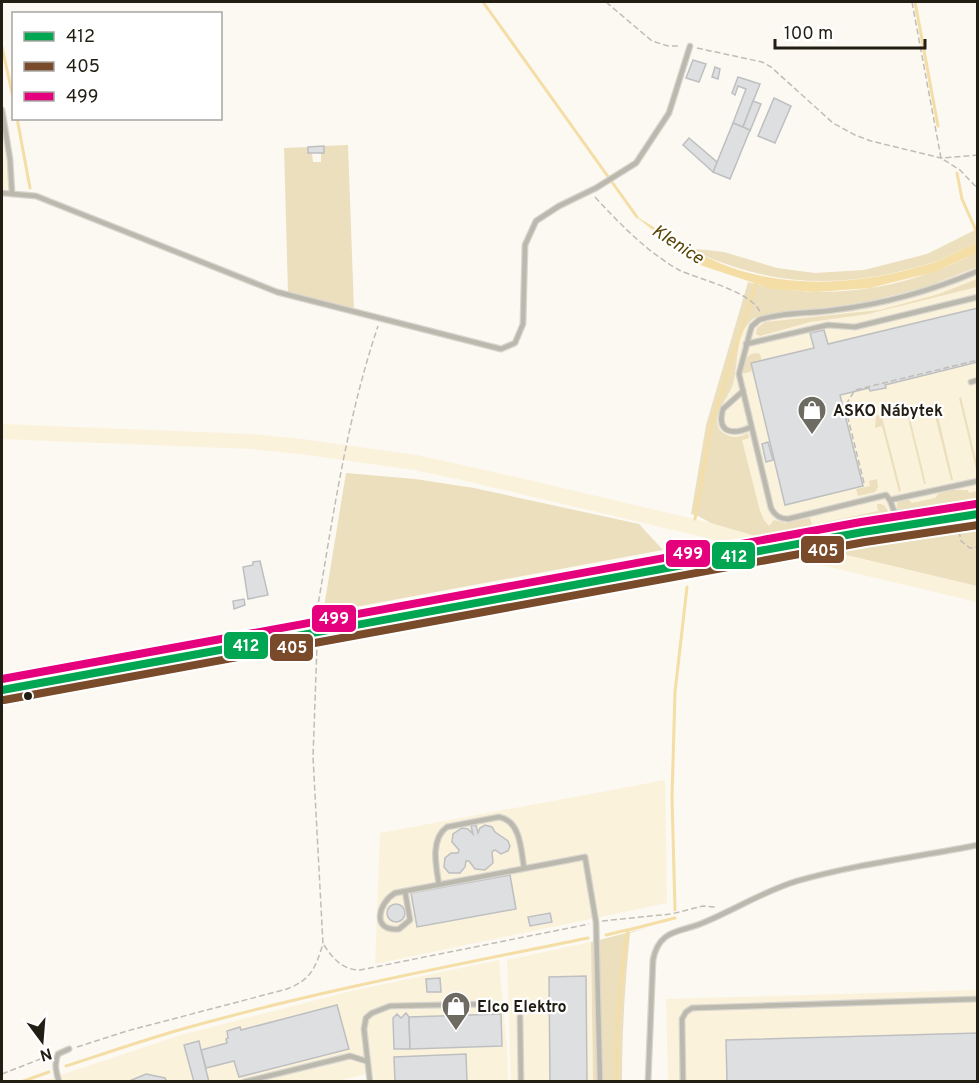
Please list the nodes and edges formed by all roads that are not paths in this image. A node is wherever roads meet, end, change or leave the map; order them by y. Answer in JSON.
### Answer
{"nodes":[{"id":1,"x":690,"y":46,"type":"road end"},
{"id":2,"x":2,"y":110,"type":"edge"},
{"id":3,"x":2,"y":193,"type":"edge"},
{"id":4,"x":12,"y":194,"type":"junction"},
{"id":5,"x":978,"y":271,"type":"edge"},
{"id":6,"x":978,"y":297,"type":"edge"},
{"id":7,"x":746,"y":344,"type":"junction"},
{"id":8,"x":743,"y":391,"type":"junction"},
{"id":9,"x":751,"y":427,"type":"junction"},
{"id":10,"x":978,"y":481,"type":"edge"},
{"id":11,"x":891,"y":500,"type":"junction"},
{"id":12,"x":976,"y":514,"type":"edge"},
{"id":13,"x":2,"y":690,"type":"edge"},
{"id":14,"x":978,"y":845,"type":"edge"},
{"id":15,"x":524,"y":868,"type":"junction"},
{"id":16,"x":439,"y":885,"type":"junction"},
{"id":17,"x":405,"y":891,"type":"junction"},
{"id":18,"x":978,"y":999,"type":"edge"},
{"id":19,"x":490,"y":1004,"type":"dead end"},
{"id":20,"x":520,"y":1017,"type":"dead end"},
{"id":21,"x":69,"y":1049,"type":"road end"},
{"id":22,"x":366,"y":1061,"type":"junction"},
{"id":23,"x":59,"y":1082,"type":"edge"},
{"id":24,"x":244,"y":1082,"type":"edge"},
{"id":25,"x":370,"y":1082,"type":"edge"},
{"id":26,"x":521,"y":1082,"type":"edge"},
{"id":27,"x":600,"y":1082,"type":"edge"},
{"id":28,"x":648,"y":1082,"type":"edge"},
{"id":29,"x":683,"y":1082,"type":"edge"}],
"edges":[{"from":1,"to":4,"type":"lane"},
{"from":2,"to":4,"type":"lane"},
{"from":3,"to":4,"type":"lane"},
{"from":5,"to":7,"type":"lane"},
{"from":6,"to":7,"type":"lane"},
{"from":7,"to":8,"type":"lane"},
{"from":8,"to":9,"type":"lane"},
{"from":8,"to":9,"type":"lane"},
{"from":9,"to":11,"type":"lane"},
{"from":10,"to":11,"type":"lane"},
{"from":11,"to":12,"type":"lane"},
{"from":12,"to":13,"type":"main road"},
{"from":14,"to":28,"type":"lane"},
{"from":15,"to":16,"type":"lane"},
{"from":15,"to":16,"type":"lane"},
{"from":15,"to":27,"type":"lane"},
{"from":16,"to":17,"type":"lane"},
{"from":17,"to":17,"type":"lane"},
{"from":18,"to":29,"type":"lane"},
{"from":19,"to":22,"type":"lane"},
{"from":20,"to":26,"type":"lane"},
{"from":21,"to":23,"type":"lane"},
{"from":22,"to":24,"type":"lane"},
{"from":22,"to":25,"type":"lane"}]}
